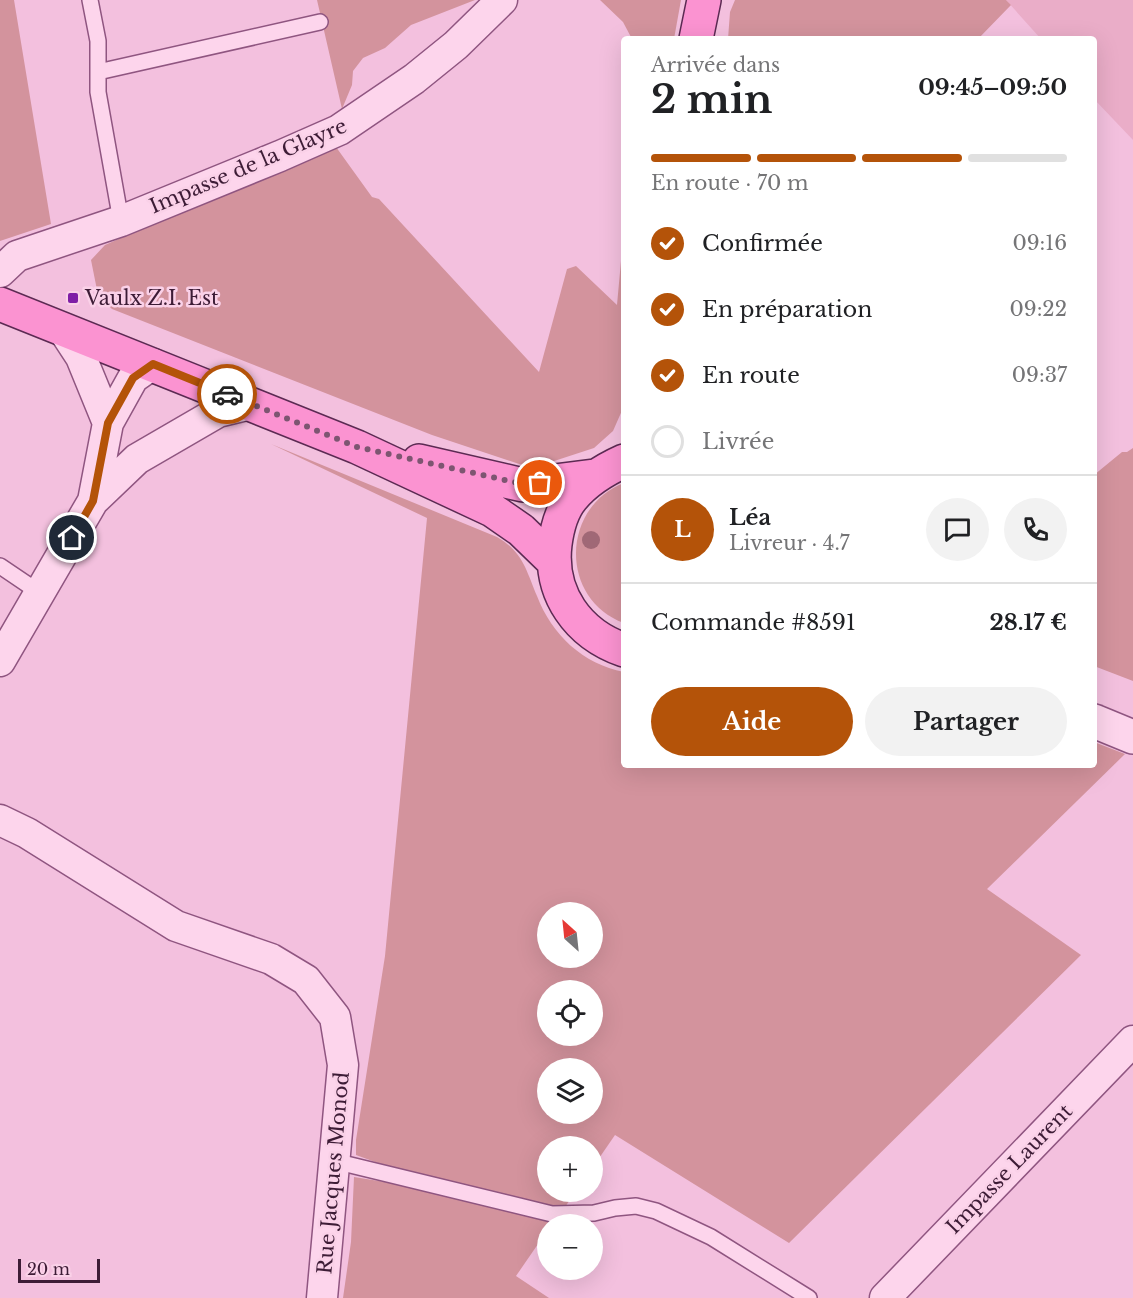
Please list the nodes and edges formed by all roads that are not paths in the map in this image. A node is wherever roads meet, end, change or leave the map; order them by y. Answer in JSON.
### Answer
{"nodes":[{"id":1,"x":90,"y":0,"type":"edge"},
{"id":2,"x":502,"y":0,"type":"edge"},
{"id":3,"x":704,"y":0,"type":"edge"},
{"id":4,"x":320,"y":22,"type":"dead end"},
{"id":5,"x":697,"y":36,"type":"edge"},
{"id":6,"x":98,"y":72,"type":"junction"},
{"id":7,"x":121,"y":221,"type":"junction"},
{"id":8,"x":0,"y":272,"type":"edge"},
{"id":9,"x":0,"y":304,"type":"edge"},
{"id":10,"x":62,"y":328,"type":"junction"},
{"id":11,"x":153,"y":364,"type":"junction"},
{"id":12,"x":251,"y":404,"type":"junction"},
{"id":13,"x":108,"y":423,"type":"junction"},
{"id":14,"x":357,"y":447,"type":"junction"},
{"id":15,"x":621,"y":462,"type":"edge"},
{"id":16,"x":594,"y":476,"type":"junction"},
{"id":17,"x":93,"y":501,"type":"junction"},
{"id":18,"x":553,"y":561,"type":"junction"},
{"id":19,"x":0,"y":566,"type":"edge"},
{"id":20,"x":40,"y":593,"type":"junction"},
{"id":21,"x":621,"y":649,"type":"edge"},
{"id":22,"x":0,"y":661,"type":"edge"},
{"id":23,"x":1097,"y":722,"type":"edge"},
{"id":24,"x":1133,"y":737,"type":"edge"},
{"id":25,"x":0,"y":811,"type":"edge"},
{"id":26,"x":0,"y":820,"type":"edge"},
{"id":27,"x":27,"y":833,"type":"junction"},
{"id":28,"x":1133,"y":1041,"type":"edge"},
{"id":29,"x":334,"y":1161,"type":"junction"},
{"id":30,"x":322,"y":1298,"type":"edge"},
{"id":31,"x":809,"y":1298,"type":"edge"},
{"id":32,"x":885,"y":1298,"type":"edge"}],
"edges":[{"from":1,"to":6,"type":"lane"},
{"from":2,"to":7,"type":"street","name":"Impasse de la Glayre"},
{"from":3,"to":5,"type":"main road"},
{"from":4,"to":6,"type":"lane"},
{"from":6,"to":7,"type":"lane"},
{"from":7,"to":8,"type":"street","name":"Impasse de la Glayre"},
{"from":9,"to":10,"type":"main road"},
{"from":10,"to":11,"type":"main road"},
{"from":10,"to":13,"type":"street"},
{"from":11,"to":12,"type":"main road"},
{"from":11,"to":13,"type":"street"},
{"from":12,"to":14,"type":"main road"},
{"from":12,"to":17,"type":"street"},
{"from":13,"to":17,"type":"street"},
{"from":14,"to":16,"type":"main road"},
{"from":14,"to":18,"type":"main road"},
{"from":15,"to":16,"type":"main road"},
{"from":16,"to":18,"type":"main road"},
{"from":17,"to":20,"type":"street"},
{"from":18,"to":21,"type":"main road"},
{"from":19,"to":20,"type":"lane"},
{"from":20,"to":22,"type":"street"},
{"from":23,"to":24,"type":"street"},
{"from":25,"to":27,"type":"street","name":"Rue Jacques Monod"},
{"from":26,"to":27,"type":"street","name":"Rue Jacques Monod"},
{"from":27,"to":29,"type":"street","name":"Rue Jacques Monod"},
{"from":28,"to":32,"type":"street","name":"Impasse Laurent"},
{"from":29,"to":30,"type":"street","name":"Rue Jacques Monod"},
{"from":29,"to":31,"type":"lane"}]}
